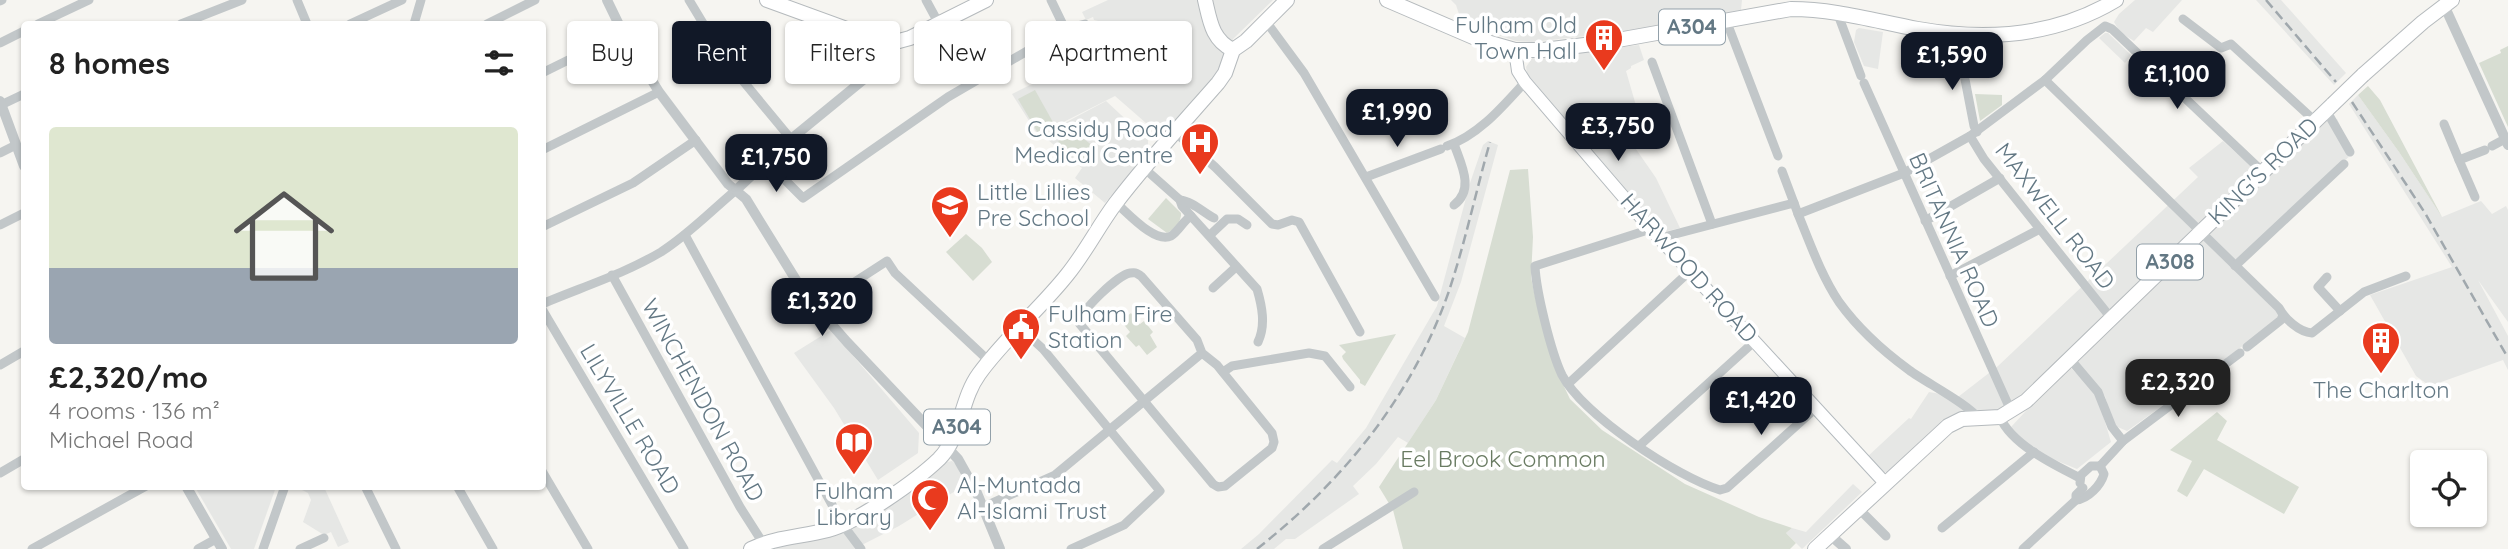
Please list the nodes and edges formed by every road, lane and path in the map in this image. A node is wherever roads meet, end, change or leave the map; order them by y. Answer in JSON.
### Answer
{"nodes":[{"id":1,"x":89,"y":0,"type":"edge"},
{"id":2,"x":242,"y":0,"type":"edge"},
{"id":3,"x":297,"y":0,"type":"edge"},
{"id":4,"x":402,"y":0,"type":"edge"},
{"id":5,"x":421,"y":0,"type":"edge"},
{"id":6,"x":535,"y":0,"type":"edge"},
{"id":7,"x":607,"y":0,"type":"edge"},
{"id":8,"x":690,"y":0,"type":"edge"},
{"id":9,"x":769,"y":0,"type":"edge"},
{"id":10,"x":926,"y":0,"type":"edge"},
{"id":11,"x":986,"y":0,"type":"edge"},
{"id":12,"x":1051,"y":0,"type":"edge"},
{"id":13,"x":1205,"y":0,"type":"edge"},
{"id":14,"x":1287,"y":0,"type":"edge"},
{"id":15,"x":1387,"y":0,"type":"edge"},
{"id":16,"x":2116,"y":0,"type":"edge"},
{"id":17,"x":2448,"y":3,"type":"edge"},
{"id":18,"x":1838,"y":12,"type":"junction"},
{"id":19,"x":2183,"y":19,"type":"dead end"},
{"id":20,"x":1265,"y":20,"type":"junction"},
{"id":21,"x":1726,"y":20,"type":"junction"},
{"id":22,"x":44,"y":21,"type":"edge"},
{"id":23,"x":189,"y":21,"type":"edge"},
{"id":24,"x":306,"y":21,"type":"edge"},
{"id":25,"x":356,"y":21,"type":"edge"},
{"id":26,"x":415,"y":21,"type":"edge"},
{"id":27,"x":493,"y":21,"type":"edge"},
{"id":28,"x":617,"y":21,"type":"edge"},
{"id":29,"x":823,"y":21,"type":"edge"},
{"id":30,"x":937,"y":21,"type":"edge"},
{"id":31,"x":945,"y":21,"type":"edge"},
{"id":32,"x":1061,"y":21,"type":"edge"},
{"id":33,"x":21,"y":32,"type":"edge"},
{"id":34,"x":0,"y":43,"type":"edge"},
{"id":35,"x":1958,"y":43,"type":"dead end"},
{"id":36,"x":1233,"y":50,"type":"junction"},
{"id":37,"x":1515,"y":50,"type":"junction"},
{"id":38,"x":1025,"y":52,"type":"edge"},
{"id":39,"x":567,"y":61,"type":"edge"},
{"id":40,"x":1653,"y":62,"type":"dead end"},
{"id":41,"x":546,"y":71,"type":"edge"},
{"id":42,"x":2045,"y":80,"type":"junction"},
{"id":43,"x":1525,"y":82,"type":"junction"},
{"id":44,"x":654,"y":84,"type":"edge"},
{"id":45,"x":858,"y":84,"type":"edge"},
{"id":46,"x":659,"y":92,"type":"junction"},
{"id":47,"x":21,"y":95,"type":"edge"},
{"id":48,"x":1,"y":103,"type":"edge"},
{"id":49,"x":2325,"y":111,"type":"junction"},
{"id":50,"x":2444,"y":124,"type":"dead end"},
{"id":51,"x":1175,"y":132,"type":"junction"},
{"id":52,"x":1974,"y":134,"type":"junction"},
{"id":53,"x":791,"y":139,"type":"junction"},
{"id":54,"x":696,"y":140,"type":"junction"},
{"id":55,"x":2506,"y":142,"type":"edge"},
{"id":56,"x":1447,"y":146,"type":"junction"},
{"id":57,"x":546,"y":148,"type":"edge"},
{"id":58,"x":2350,"y":152,"type":"dead end"},
{"id":59,"x":0,"y":153,"type":"edge"},
{"id":60,"x":21,"y":155,"type":"edge"},
{"id":61,"x":1778,"y":156,"type":"dead end"},
{"id":62,"x":2459,"y":160,"type":"junction"},
{"id":63,"x":766,"y":161,"type":"junction"},
{"id":64,"x":2344,"y":164,"type":"dead end"},
{"id":65,"x":1145,"y":169,"type":"junction"},
{"id":66,"x":1782,"y":171,"type":"dead end"},
{"id":67,"x":2263,"y":172,"type":"junction"},
{"id":68,"x":1904,"y":173,"type":"junction"},
{"id":69,"x":1366,"y":177,"type":"junction"},
{"id":70,"x":2000,"y":178,"type":"junction"},
{"id":71,"x":736,"y":190,"type":"junction"},
{"id":72,"x":2475,"y":197,"type":"dead end"},
{"id":73,"x":1180,"y":200,"type":"junction"},
{"id":74,"x":1116,"y":203,"type":"junction"},
{"id":75,"x":1794,"y":203,"type":"junction"},
{"id":76,"x":1454,"y":205,"type":"dead end"},
{"id":77,"x":21,"y":214,"type":"edge"},
{"id":78,"x":1798,"y":214,"type":"junction"},
{"id":79,"x":1191,"y":216,"type":"junction"},
{"id":80,"x":1214,"y":218,"type":"dead end"},
{"id":81,"x":1925,"y":221,"type":"junction"},
{"id":82,"x":1712,"y":224,"type":"junction"},
{"id":83,"x":0,"y":225,"type":"edge"},
{"id":84,"x":546,"y":225,"type":"edge"},
{"id":85,"x":1247,"y":225,"type":"dead end"},
{"id":86,"x":2040,"y":229,"type":"junction"},
{"id":87,"x":2201,"y":232,"type":"junction"},
{"id":88,"x":1655,"y":233,"type":"junction"},
{"id":89,"x":685,"y":235,"type":"junction"},
{"id":90,"x":1210,"y":235,"type":"junction"},
{"id":91,"x":2235,"y":266,"type":"junction"},
{"id":92,"x":1236,"y":267,"type":"junction"},
{"id":93,"x":1690,"y":271,"type":"junction"},
{"id":94,"x":612,"y":275,"type":"junction"},
{"id":95,"x":1950,"y":276,"type":"junction"},
{"id":96,"x":2406,"y":276,"type":"dead end"},
{"id":97,"x":2327,"y":277,"type":"dead end"},
{"id":98,"x":1213,"y":288,"type":"dead end"},
{"id":99,"x":1435,"y":296,"type":"dead end"},
{"id":100,"x":546,"y":302,"type":"edge"},
{"id":101,"x":816,"y":307,"type":"junction"},
{"id":102,"x":2340,"y":311,"type":"junction"},
{"id":103,"x":2283,"y":315,"type":"junction"},
{"id":104,"x":546,"y":316,"type":"edge"},
{"id":105,"x":2111,"y":318,"type":"junction"},
{"id":106,"x":1019,"y":327,"type":"junction"},
{"id":107,"x":1360,"y":332,"type":"dead end"},
{"id":108,"x":1755,"y":341,"type":"junction"},
{"id":109,"x":1258,"y":342,"type":"dead end"},
{"id":110,"x":21,"y":353,"type":"edge"},
{"id":111,"x":1202,"y":353,"type":"junction"},
{"id":112,"x":2070,"y":359,"type":"junction"},
{"id":113,"x":989,"y":361,"type":"junction"},
{"id":114,"x":0,"y":365,"type":"edge"},
{"id":115,"x":1223,"y":372,"type":"junction"},
{"id":116,"x":1568,"y":384,"type":"junction"},
{"id":117,"x":1350,"y":387,"type":"dead end"},
{"id":118,"x":1143,"y":401,"type":"junction"},
{"id":119,"x":1816,"y":408,"type":"junction"},
{"id":120,"x":2006,"y":414,"type":"junction"},
{"id":121,"x":1979,"y":419,"type":"junction"},
{"id":122,"x":1109,"y":429,"type":"junction"},
{"id":123,"x":2123,"y":441,"type":"junction"},
{"id":124,"x":1639,"y":446,"type":"junction"},
{"id":125,"x":948,"y":448,"type":"junction"},
{"id":126,"x":2034,"y":452,"type":"junction"},
{"id":127,"x":21,"y":461,"type":"edge"},
{"id":128,"x":2101,"y":466,"type":"junction"},
{"id":129,"x":0,"y":473,"type":"edge"},
{"id":130,"x":546,"y":478,"type":"edge"},
{"id":131,"x":1885,"y":483,"type":"junction"},
{"id":132,"x":2084,"y":485,"type":"junction"},
{"id":133,"x":139,"y":490,"type":"edge"},
{"id":134,"x":188,"y":490,"type":"edge"},
{"id":135,"x":284,"y":490,"type":"edge"},
{"id":136,"x":367,"y":490,"type":"edge"},
{"id":137,"x":459,"y":490,"type":"edge"},
{"id":138,"x":1414,"y":492,"type":"dead end"},
{"id":139,"x":983,"y":507,"type":"junction"},
{"id":140,"x":1858,"y":508,"type":"junction"},
{"id":141,"x":843,"y":526,"type":"junction"},
{"id":142,"x":1942,"y":528,"type":"dead end"},
{"id":143,"x":1830,"y":535,"type":"junction"},
{"id":144,"x":1886,"y":536,"type":"dead end"},
{"id":145,"x":324,"y":538,"type":"dead end"},
{"id":146,"x":219,"y":544,"type":"edge"},
{"id":147,"x":766,"y":545,"type":"edge"},
{"id":148,"x":32,"y":549,"type":"edge"},
{"id":149,"x":198,"y":549,"type":"edge"},
{"id":150,"x":263,"y":549,"type":"edge"},
{"id":151,"x":300,"y":549,"type":"edge"},
{"id":152,"x":396,"y":549,"type":"edge"},
{"id":153,"x":493,"y":549,"type":"edge"},
{"id":154,"x":589,"y":549,"type":"edge"},
{"id":155,"x":684,"y":549,"type":"edge"},
{"id":156,"x":861,"y":549,"type":"edge"},
{"id":157,"x":1000,"y":549,"type":"edge"},
{"id":158,"x":1071,"y":549,"type":"edge"},
{"id":159,"x":1323,"y":549,"type":"edge"},
{"id":160,"x":1815,"y":549,"type":"edge"},
{"id":161,"x":1846,"y":549,"type":"edge"},
{"id":162,"x":2023,"y":549,"type":"edge"}],
"edges":[{"from":1,"to":22,"type":"street"},
{"from":2,"to":23,"type":"street"},
{"from":3,"to":24,"type":"street"},
{"from":4,"to":25,"type":"street"},
{"from":5,"to":26,"type":"street"},
{"from":6,"to":27,"type":"street"},
{"from":7,"to":28,"type":"street"},
{"from":8,"to":53,"type":"street"},
{"from":9,"to":29,"type":"main road"},
{"from":10,"to":30,"type":"street"},
{"from":11,"to":31,"type":"main road"},
{"from":12,"to":32,"type":"street"},
{"from":13,"to":36,"type":"main road"},
{"from":14,"to":20,"type":"main road","number":"A304"},
{"from":15,"to":37,"type":"main road","number":"A304"},
{"from":16,"to":18,"type":"main road","number":"A304"},
{"from":17,"to":49,"type":"main road","name":"KING'S ROAD","number":"A308","bridge":true},
{"from":17,"to":55,"type":"street"},
{"from":18,"to":21,"type":"main road","number":"A304"},
{"from":18,"to":68,"type":"street","name":"BRITANNIA ROAD"},
{"from":19,"to":49,"type":"street"},
{"from":20,"to":36,"type":"main road","number":"A304"},
{"from":20,"to":69,"type":"street"},
{"from":21,"to":37,"type":"main road","number":"A304"},
{"from":21,"to":61,"type":"street"},
{"from":33,"to":34,"type":"street"},
{"from":35,"to":52,"type":"street","name":"MAXWELL ROAD"},
{"from":36,"to":51,"type":"main road","number":"A304"},
{"from":37,"to":43,"type":"main road"},
{"from":38,"to":63,"type":"street"},
{"from":39,"to":41,"type":"street"},
{"from":40,"to":82,"type":"street"},
{"from":42,"to":52,"type":"street"},
{"from":42,"to":67,"type":"street"},
{"from":42,"to":87,"type":"street"},
{"from":43,"to":56,"type":"street"},
{"from":43,"to":88,"type":"main road","name":"HARWOOD ROAD"},
{"from":44,"to":46,"type":"street"},
{"from":45,"to":53,"type":"street"},
{"from":46,"to":54,"type":"street"},
{"from":46,"to":57,"type":"street"},
{"from":47,"to":48,"type":"street"},
{"from":48,"to":60,"type":"street"},
{"from":49,"to":58,"type":"street"},
{"from":49,"to":67,"type":"main road","name":"KING'S ROAD","number":"A308"},
{"from":50,"to":62,"type":"street"},
{"from":51,"to":65,"type":"main road","number":"A304"},
{"from":51,"to":107,"type":"street"},
{"from":52,"to":68,"type":"street"},
{"from":52,"to":70,"type":"street","name":"MAXWELL ROAD"},
{"from":53,"to":63,"type":"street"},
{"from":54,"to":71,"type":"street"},
{"from":54,"to":84,"type":"street"},
{"from":55,"to":62,"type":"street"},
{"from":56,"to":69,"type":"street"},
{"from":56,"to":76,"type":"street"},
{"from":59,"to":60,"type":"street"},
{"from":62,"to":72,"type":"street"},
{"from":63,"to":71,"type":"street"},
{"from":64,"to":91,"type":"street"},
{"from":65,"to":73,"type":"street"},
{"from":65,"to":74,"type":"main road","number":"A304"},
{"from":66,"to":75,"type":"street"},
{"from":67,"to":87,"type":"main road","name":"KING'S ROAD","number":"A308"},
{"from":68,"to":78,"type":"street"},
{"from":68,"to":81,"type":"street","name":"BRITANNIA ROAD"},
{"from":69,"to":99,"type":"street"},
{"from":70,"to":81,"type":"street"},
{"from":70,"to":86,"type":"street","name":"MAXWELL ROAD"},
{"from":71,"to":89,"type":"street"},
{"from":71,"to":101,"type":"street"},
{"from":73,"to":79,"type":"street"},
{"from":73,"to":80,"type":"street"},
{"from":74,"to":79,"type":"street"},
{"from":74,"to":106,"type":"main road","number":"A304"},
{"from":75,"to":78,"type":"street"},
{"from":75,"to":82,"type":"street"},
{"from":77,"to":83,"type":"street"},
{"from":78,"to":121,"type":"street"},
{"from":79,"to":90,"type":"street"},
{"from":81,"to":95,"type":"street","name":"BRITANNIA ROAD"},
{"from":82,"to":88,"type":"street"},
{"from":85,"to":90,"type":"street"},
{"from":86,"to":95,"type":"street"},
{"from":86,"to":105,"type":"street","name":"MAXWELL ROAD"},
{"from":87,"to":91,"type":"street"},
{"from":87,"to":105,"type":"main road","name":"KING'S ROAD","number":"A308"},
{"from":88,"to":93,"type":"main road","name":"HARWOOD ROAD"},
{"from":88,"to":116,"type":"street"},
{"from":89,"to":94,"type":"street"},
{"from":89,"to":141,"type":"street"},
{"from":90,"to":92,"type":"street"},
{"from":91,"to":103,"type":"street"},
{"from":92,"to":98,"type":"street"},
{"from":92,"to":109,"type":"street"},
{"from":93,"to":108,"type":"main road","name":"HARWOOD ROAD"},
{"from":93,"to":116,"type":"street"},
{"from":94,"to":100,"type":"street"},
{"from":94,"to":147,"type":"street","name":"WINCHENDON ROAD"},
{"from":95,"to":120,"type":"street","name":"BRITANNIA ROAD"},
{"from":96,"to":102,"type":"street"},
{"from":97,"to":102,"type":"street"},
{"from":101,"to":113,"type":"street"},
{"from":101,"to":125,"type":"street"},
{"from":102,"to":103,"type":"street"},
{"from":103,"to":123,"type":"street"},
{"from":104,"to":155,"type":"street","name":"LILYVILLE ROAD"},
{"from":105,"to":112,"type":"main road","name":"KING'S ROAD","number":"A308"},
{"from":106,"to":113,"type":"main road","number":"A304"},
{"from":106,"to":122,"type":"street"},
{"from":108,"to":119,"type":"main road","name":"HARWOOD ROAD"},
{"from":108,"to":124,"type":"street"},
{"from":110,"to":114,"type":"street"},
{"from":111,"to":115,"type":"street"},
{"from":111,"to":118,"type":"street"},
{"from":111,"to":118,"type":"street"},
{"from":112,"to":120,"type":"main road","name":"KING'S ROAD","number":"A308"},
{"from":112,"to":123,"type":"street"},
{"from":113,"to":125,"type":"main road","number":"A304"},
{"from":115,"to":117,"type":"street"},
{"from":115,"to":118,"type":"street"},
{"from":116,"to":124,"type":"street"},
{"from":118,"to":122,"type":"street"},
{"from":119,"to":124,"type":"street"},
{"from":119,"to":131,"type":"main road","name":"HARWOOD ROAD"},
{"from":120,"to":121,"type":"main road"},
{"from":120,"to":126,"type":"street","name":"BRITANNIA ROAD"},
{"from":121,"to":131,"type":"main road"},
{"from":122,"to":139,"type":"street"},
{"from":122,"to":158,"type":"street"},
{"from":123,"to":128,"type":"street"},
{"from":125,"to":139,"type":"street"},
{"from":125,"to":141,"type":"main road","number":"A304"},
{"from":126,"to":132,"type":"street","name":"BRITANNIA ROAD"},
{"from":126,"to":142,"type":"street"},
{"from":127,"to":129,"type":"street"},
{"from":128,"to":132,"type":"street"},
{"from":128,"to":132,"type":"street"},
{"from":130,"to":154,"type":"street"},
{"from":131,"to":140,"type":"main road"},
{"from":132,"to":162,"type":"street"},
{"from":133,"to":148,"type":"street"},
{"from":134,"to":146,"type":"street"},
{"from":135,"to":150,"type":"street"},
{"from":136,"to":152,"type":"street"},
{"from":137,"to":153,"type":"street"},
{"from":138,"to":159,"type":"street"},
{"from":139,"to":157,"type":"street"},
{"from":140,"to":143,"type":"main road"},
{"from":140,"to":144,"type":"street"},
{"from":141,"to":147,"type":"main road","number":"A304"},
{"from":141,"to":156,"type":"street"},
{"from":143,"to":160,"type":"main road"},
{"from":143,"to":161,"type":"street"},
{"from":145,"to":151,"type":"street"},
{"from":146,"to":149,"type":"street"}]}
